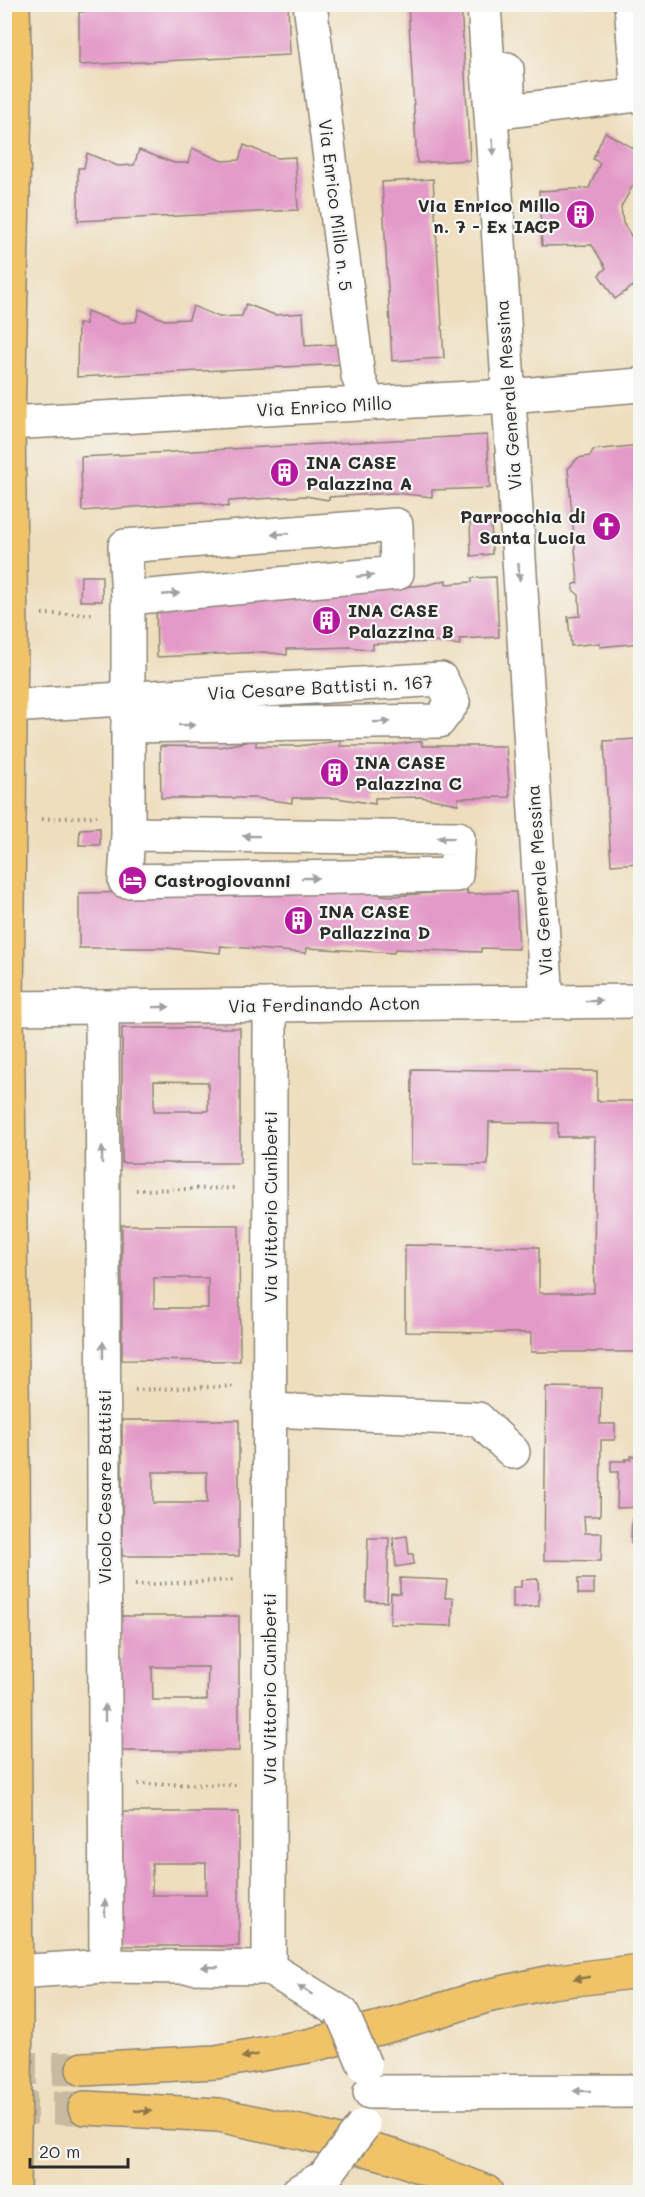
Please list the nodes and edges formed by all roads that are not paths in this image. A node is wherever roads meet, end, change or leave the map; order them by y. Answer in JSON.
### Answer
{"nodes":[{"id":1,"x":13,"y":4,"type":"edge"},
{"id":2,"x":310,"y":4,"type":"edge"},
{"id":3,"x":484,"y":4,"type":"edge"},
{"id":4,"x":502,"y":4,"type":"edge"},
{"id":5,"x":631,"y":4,"type":"edge"},
{"id":6,"x":10,"y":99,"type":"edge"},
{"id":7,"x":640,"y":385,"type":"edge"},
{"id":8,"x":508,"y":396,"type":"junction"},
{"id":9,"x":368,"y":403,"type":"junction"},
{"id":10,"x":8,"y":423,"type":"junction"},
{"id":11,"x":128,"y":606,"type":"junction"},
{"id":12,"x":9,"y":625,"type":"edge"},
{"id":13,"x":10,"y":706,"type":"junction"},
{"id":14,"x":128,"y":713,"type":"junction"},
{"id":15,"x":128,"y":825,"type":"junction"},
{"id":16,"x":6,"y":927,"type":"edge"},
{"id":17,"x":547,"y":1001,"type":"junction"},
{"id":18,"x":640,"y":1001,"type":"edge"},
{"id":19,"x":270,"y":1005,"type":"junction"},
{"id":20,"x":102,"y":1007,"type":"junction"},
{"id":21,"x":7,"y":1008,"type":"junction"},
{"id":22,"x":6,"y":1153,"type":"edge"},
{"id":23,"x":269,"y":1397,"type":"junction"},
{"id":24,"x":9,"y":1450,"type":"edge"},
{"id":25,"x":513,"y":1452,"type":"dead end"},
{"id":26,"x":9,"y":1776,"type":"edge"},
{"id":27,"x":106,"y":1966,"type":"junction"},
{"id":28,"x":269,"y":1968,"type":"junction"},
{"id":29,"x":640,"y":1971,"type":"edge"},
{"id":30,"x":15,"y":1972,"type":"junction"},
{"id":31,"x":10,"y":2023,"type":"edge"},
{"id":32,"x":83,"y":2069,"type":"tunnel mouth"},
{"id":33,"x":368,"y":2079,"type":"junction"},
{"id":34,"x":640,"y":2091,"type":"edge"},
{"id":35,"x":85,"y":2108,"type":"tunnel mouth"},
{"id":36,"x":9,"y":2155,"type":"edge"},
{"id":37,"x":13,"y":2193,"type":"edge"},
{"id":38,"x":298,"y":2193,"type":"edge"},
{"id":39,"x":486,"y":2193,"type":"edge"}],
"edges":[{"from":1,"to":6,"type":"main road"},
{"from":2,"to":9,"type":"street","name":"Via Enrico Millo n. 5"},
{"from":3,"to":8,"type":"street","name":"Via Generale Messina","one_way":true},
{"from":4,"to":5,"type":"street"},
{"from":6,"to":10,"type":"main road"},
{"from":7,"to":8,"type":"street","name":"Via Enrico Millo"},
{"from":8,"to":9,"type":"street","name":"Via Enrico Millo"},
{"from":8,"to":17,"type":"street","name":"Via Generale Messina","one_way":true},
{"from":9,"to":10,"type":"street","name":"Via Enrico Millo"},
{"from":10,"to":12,"type":"main road"},
{"from":11,"to":11,"type":"street","one_way":true},
{"from":11,"to":14,"type":"street"},
{"from":12,"to":13,"type":"main road"},
{"from":13,"to":14,"type":"street"},
{"from":13,"to":16,"type":"main road"},
{"from":14,"to":14,"type":"street","name":"Via Cesare Battisti n. 167","one_way":true},
{"from":14,"to":15,"type":"street"},
{"from":15,"to":15,"type":"street","one_way":true},
{"from":16,"to":21,"type":"main road"},
{"from":17,"to":18,"type":"street","name":"Via Ferdinando Acton","one_way":true},
{"from":17,"to":19,"type":"street","name":"Via Ferdinando Acton"},
{"from":20,"to":19,"type":"street","name":"Via Ferdinando Acton","one_way":true},
{"from":19,"to":23,"type":"street","name":"Via Vittorio Cuniberti"},
{"from":20,"to":21,"type":"street","name":"Via Ferdinando Acton"},
{"from":27,"to":20,"type":"street","name":"Vicolo Cesare Battisti","one_way":true},
{"from":21,"to":22,"type":"main road"},
{"from":22,"to":24,"type":"main road"},
{"from":23,"to":25,"type":"street"},
{"from":23,"to":28,"type":"street","name":"Via Vittorio Cuniberti"},
{"from":24,"to":26,"type":"main road"},
{"from":26,"to":30,"type":"main road"},
{"from":28,"to":27,"type":"street","one_way":true},
{"from":27,"to":30,"type":"street"},
{"from":33,"to":28,"type":"street","one_way":true,"bridge":true},
{"from":29,"to":32,"type":"main road","one_way":true},
{"from":30,"to":31,"type":"main road"},
{"from":31,"to":36,"type":"main road"},
{"from":34,"to":33,"type":"street","one_way":true},
{"from":33,"to":38,"type":"street","bridge":true},
{"from":35,"to":39,"type":"main road","one_way":true},
{"from":36,"to":37,"type":"main road"}]}
